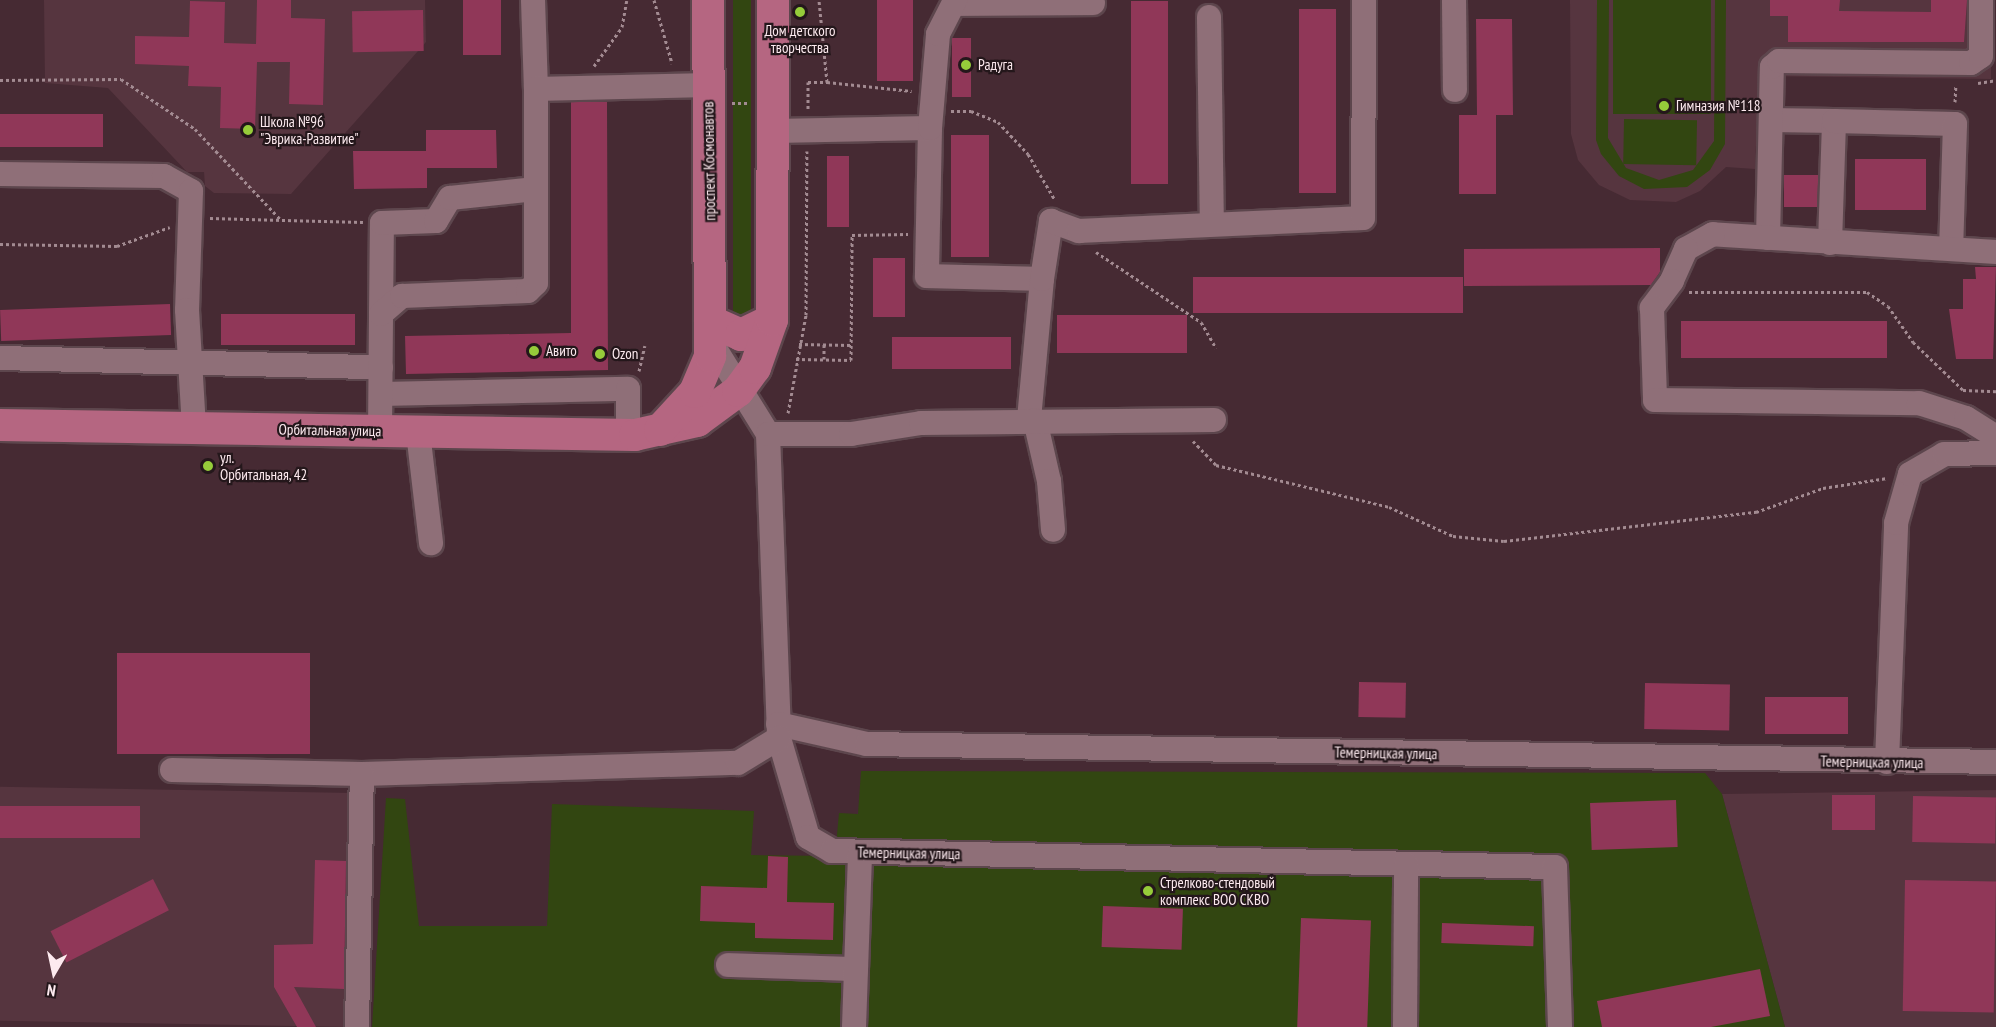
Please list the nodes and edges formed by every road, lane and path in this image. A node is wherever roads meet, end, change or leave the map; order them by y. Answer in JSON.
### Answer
{"nodes":[{"id":1,"x":533,"y":0,"type":"edge"},
{"id":2,"x":627,"y":0,"type":"edge"},
{"id":3,"x":654,"y":0,"type":"edge"},
{"id":4,"x":708,"y":0,"type":"edge"},
{"id":5,"x":773,"y":0,"type":"edge"},
{"id":6,"x":1364,"y":0,"type":"edge"},
{"id":7,"x":1454,"y":0,"type":"edge"},
{"id":8,"x":1982,"y":0,"type":"edge"},
{"id":9,"x":955,"y":2,"type":"edge"},
{"id":10,"x":1093,"y":3,"type":"dead end"},
{"id":11,"x":1209,"y":17,"type":"dead end"},
{"id":12,"x":672,"y":63,"type":"dead end"},
{"id":13,"x":0,"y":80,"type":"edge"},
{"id":14,"x":1996,"y":80,"type":"edge"},
{"id":15,"x":827,"y":82,"type":"dead end"},
{"id":16,"x":1965,"y":83,"type":"dead end"},
{"id":17,"x":1974,"y":83,"type":"dead end"},
{"id":18,"x":708,"y":85,"type":"junction"},
{"id":19,"x":578,"y":88,"type":"junction"},
{"id":20,"x":536,"y":89,"type":"junction"},
{"id":21,"x":1455,"y":90,"type":"dead end"},
{"id":22,"x":933,"y":92,"type":"junction"},
{"id":23,"x":1771,"y":120,"type":"junction"},
{"id":24,"x":1834,"y":121,"type":"junction"},
{"id":25,"x":1955,"y":124,"type":"junction"},
{"id":26,"x":930,"y":128,"type":"junction"},
{"id":27,"x":773,"y":131,"type":"junction"},
{"id":28,"x":0,"y":174,"type":"edge"},
{"id":29,"x":536,"y":189,"type":"junction"},
{"id":30,"x":192,"y":217,"type":"junction"},
{"id":31,"x":281,"y":220,"type":"junction"},
{"id":32,"x":382,"y":223,"type":"junction"},
{"id":33,"x":1212,"y":224,"type":"junction"},
{"id":34,"x":927,"y":234,"type":"junction"},
{"id":35,"x":1768,"y":238,"type":"junction"},
{"id":36,"x":1830,"y":243,"type":"junction"},
{"id":37,"x":0,"y":244,"type":"edge"},
{"id":38,"x":1951,"y":249,"type":"junction"},
{"id":39,"x":1996,"y":252,"type":"edge"},
{"id":40,"x":1042,"y":279,"type":"junction"},
{"id":41,"x":1652,"y":308,"type":"junction"},
{"id":42,"x":381,"y":314,"type":"junction"},
{"id":43,"x":772,"y":320,"type":"junction"},
{"id":44,"x":710,"y":332,"type":"junction"},
{"id":45,"x":799,"y":344,"type":"dead end"},
{"id":46,"x":824,"y":344,"type":"junction"},
{"id":47,"x":851,"y":345,"type":"junction"},
{"id":48,"x":645,"y":346,"type":"dead end"},
{"id":49,"x":0,"y":358,"type":"edge"},
{"id":50,"x":796,"y":358,"type":"dead end"},
{"id":51,"x":824,"y":359,"type":"junction"},
{"id":52,"x":194,"y":363,"type":"junction"},
{"id":53,"x":381,"y":367,"type":"junction"},
{"id":54,"x":628,"y":389,"type":"junction"},
{"id":55,"x":738,"y":391,"type":"junction"},
{"id":56,"x":1996,"y":391,"type":"edge"},
{"id":57,"x":381,"y":394,"type":"junction"},
{"id":58,"x":1032,"y":420,"type":"junction"},
{"id":59,"x":1174,"y":420,"type":"junction"},
{"id":60,"x":1214,"y":420,"type":"dead end"},
{"id":61,"x":0,"y":424,"type":"edge"},
{"id":62,"x":195,"y":427,"type":"junction"},
{"id":63,"x":660,"y":430,"type":"junction"},
{"id":64,"x":381,"y":432,"type":"junction"},
{"id":65,"x":418,"y":432,"type":"junction"},
{"id":66,"x":768,"y":434,"type":"junction"},
{"id":67,"x":628,"y":435,"type":"junction"},
{"id":68,"x":1996,"y":437,"type":"edge"},
{"id":69,"x":1996,"y":453,"type":"edge"},
{"id":70,"x":1910,"y":474,"type":"junction"},
{"id":71,"x":1053,"y":530,"type":"dead end"},
{"id":72,"x":431,"y":543,"type":"dead end"},
{"id":73,"x":778,"y":731,"type":"junction"},
{"id":74,"x":1887,"y":762,"type":"junction"},
{"id":75,"x":1996,"y":762,"type":"edge"},
{"id":76,"x":172,"y":770,"type":"dead end"},
{"id":77,"x":363,"y":774,"type":"junction"},
{"id":78,"x":860,"y":852,"type":"junction"},
{"id":79,"x":1406,"y":864,"type":"junction"},
{"id":80,"x":728,"y":965,"type":"dead end"},
{"id":81,"x":856,"y":969,"type":"junction"},
{"id":82,"x":357,"y":1027,"type":"edge"},
{"id":83,"x":854,"y":1027,"type":"edge"},
{"id":84,"x":1406,"y":1027,"type":"edge"},
{"id":85,"x":1560,"y":1027,"type":"edge"}],
"edges":[{"from":1,"to":20,"type":"street"},
{"from":2,"to":19,"type":"path"},
{"from":3,"to":12,"type":"path"},
{"from":4,"to":18,"type":"main road","name":"проспект Космонавтов"},
{"from":5,"to":27,"type":"main road"},
{"from":6,"to":33,"type":"street"},
{"from":7,"to":21,"type":"street"},
{"from":8,"to":23,"type":"street"},
{"from":9,"to":10,"type":"street"},
{"from":9,"to":22,"type":"street"},
{"from":11,"to":33,"type":"street"},
{"from":13,"to":31,"type":"path"},
{"from":14,"to":17,"type":"path"},
{"from":15,"to":22,"type":"path"},
{"from":16,"to":25,"type":"path"},
{"from":18,"to":19,"type":"street"},
{"from":18,"to":44,"type":"main road","name":"проспект Космонавтов"},
{"from":19,"to":20,"type":"street"},
{"from":20,"to":29,"type":"street"},
{"from":22,"to":26,"type":"street"},
{"from":23,"to":24,"type":"street"},
{"from":23,"to":35,"type":"street"},
{"from":24,"to":25,"type":"street"},
{"from":24,"to":36,"type":"street"},
{"from":25,"to":38,"type":"street"},
{"from":26,"to":27,"type":"street"},
{"from":26,"to":34,"type":"street"},
{"from":27,"to":43,"type":"main road"},
{"from":28,"to":30,"type":"street"},
{"from":29,"to":32,"type":"street"},
{"from":29,"to":42,"type":"street"},
{"from":30,"to":31,"type":"path"},
{"from":30,"to":37,"type":"path"},
{"from":30,"to":52,"type":"street"},
{"from":31,"to":32,"type":"path"},
{"from":32,"to":42,"type":"street"},
{"from":33,"to":40,"type":"street"},
{"from":34,"to":40,"type":"street"},
{"from":34,"to":47,"type":"path"},
{"from":35,"to":36,"type":"street"},
{"from":35,"to":41,"type":"street"},
{"from":36,"to":38,"type":"street"},
{"from":38,"to":39,"type":"street"},
{"from":40,"to":58,"type":"street"},
{"from":41,"to":56,"type":"path"},
{"from":41,"to":68,"type":"street"},
{"from":42,"to":53,"type":"street"},
{"from":43,"to":44,"type":"main road"},
{"from":43,"to":55,"type":"main road"},
{"from":44,"to":55,"type":"street"},
{"from":44,"to":63,"type":"main road","name":"проспект Космонавтов"},
{"from":45,"to":46,"type":"path"},
{"from":46,"to":47,"type":"path"},
{"from":46,"to":51,"type":"path"},
{"from":47,"to":51,"type":"path"},
{"from":48,"to":54,"type":"path"},
{"from":49,"to":52,"type":"street"},
{"from":50,"to":51,"type":"path"},
{"from":52,"to":53,"type":"street"},
{"from":52,"to":62,"type":"street"},
{"from":53,"to":57,"type":"street"},
{"from":54,"to":57,"type":"street"},
{"from":54,"to":67,"type":"street"},
{"from":55,"to":63,"type":"main road"},
{"from":55,"to":66,"type":"street"},
{"from":57,"to":64,"type":"street"},
{"from":58,"to":59,"type":"street"},
{"from":58,"to":66,"type":"street"},
{"from":58,"to":71,"type":"street"},
{"from":59,"to":60,"type":"street"},
{"from":59,"to":70,"type":"path"},
{"from":61,"to":62,"type":"main road","name":"Орбитальная улица"},
{"from":62,"to":64,"type":"main road","name":"Орбитальная улица"},
{"from":63,"to":67,"type":"main road","name":"Орбитальная улица"},
{"from":64,"to":65,"type":"main road","name":"Орбитальная улица"},
{"from":65,"to":67,"type":"main road","name":"Орбитальная улица"},
{"from":65,"to":72,"type":"street"},
{"from":66,"to":73,"type":"street"},
{"from":69,"to":70,"type":"street"},
{"from":70,"to":74,"type":"street"},
{"from":73,"to":74,"type":"street","name":"Темерницкая улица"},
{"from":73,"to":77,"type":"street"},
{"from":73,"to":78,"type":"street","name":"Темерницкая улица"},
{"from":74,"to":75,"type":"street","name":"Темерницкая улица"},
{"from":76,"to":77,"type":"street"},
{"from":77,"to":82,"type":"street"},
{"from":78,"to":79,"type":"street","name":"Темерницкая улица"},
{"from":78,"to":81,"type":"street"},
{"from":79,"to":84,"type":"street"},
{"from":79,"to":85,"type":"street","name":"Темерницкая улица"},
{"from":80,"to":81,"type":"street"},
{"from":81,"to":83,"type":"street"}]}
